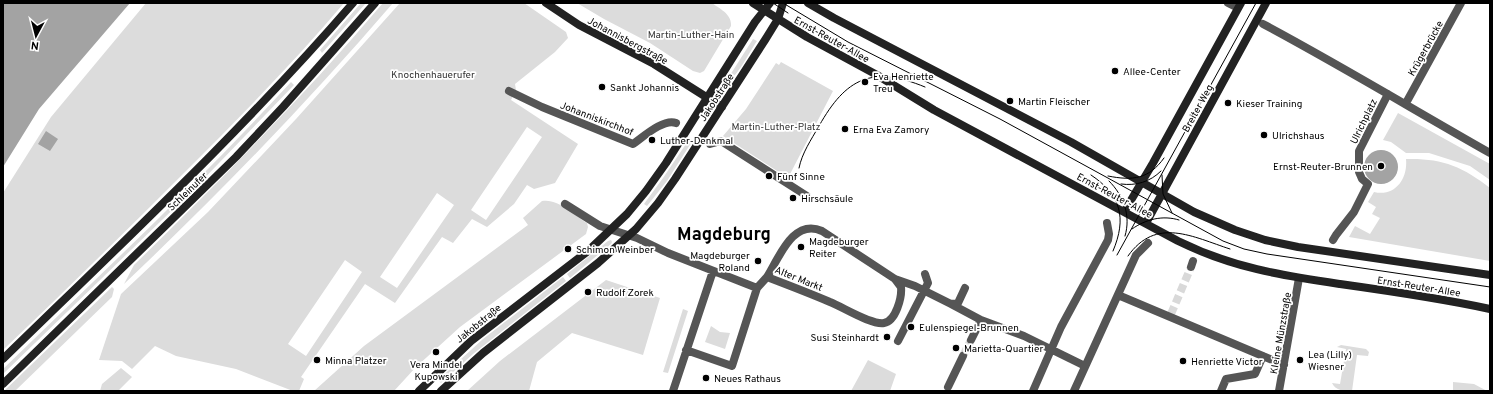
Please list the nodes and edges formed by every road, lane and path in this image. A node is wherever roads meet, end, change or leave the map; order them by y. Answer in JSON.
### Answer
{"nodes":[{"id":1,"x":353,"y":3,"type":"edge"},
{"id":2,"x":375,"y":3,"type":"edge"},
{"id":3,"x":546,"y":3,"type":"edge"},
{"id":4,"x":753,"y":3,"type":"edge"},
{"id":5,"x":770,"y":3,"type":"edge"},
{"id":6,"x":782,"y":3,"type":"edge"},
{"id":7,"x":808,"y":3,"type":"edge"},
{"id":8,"x":1266,"y":3,"type":"edge"},
{"id":9,"x":1461,"y":3,"type":"edge"},
{"id":10,"x":1234,"y":4,"type":"edge"},
{"id":11,"x":764,"y":10,"type":"junction"},
{"id":12,"x":778,"y":20,"type":"junction"},
{"id":13,"x":1262,"y":24,"type":"dead end"},
{"id":14,"x":509,"y":91,"type":"dead end"},
{"id":15,"x":1388,"y":94,"type":"junction"},
{"id":16,"x":708,"y":98,"type":"junction"},
{"id":17,"x":1406,"y":103,"type":"junction"},
{"id":18,"x":722,"y":107,"type":"junction"},
{"id":19,"x":676,"y":122,"type":"dead end"},
{"id":20,"x":710,"y":144,"type":"dead end"},
{"id":21,"x":1490,"y":153,"type":"edge"},
{"id":22,"x":1142,"y":182,"type":"junction"},
{"id":23,"x":1162,"y":194,"type":"junction"},
{"id":24,"x":808,"y":196,"type":"dead end"},
{"id":25,"x":565,"y":204,"type":"dead end"},
{"id":26,"x":1124,"y":212,"type":"junction"},
{"id":27,"x":1107,"y":223,"type":"dead end"},
{"id":28,"x":1146,"y":223,"type":"junction"},
{"id":29,"x":610,"y":230,"type":"junction"},
{"id":30,"x":629,"y":236,"type":"junction"},
{"id":31,"x":1334,"y":240,"type":"dead end"},
{"id":32,"x":1148,"y":243,"type":"dead end"},
{"id":33,"x":713,"y":271,"type":"junction"},
{"id":34,"x":925,"y":274,"type":"dead end"},
{"id":35,"x":1490,"y":274,"type":"edge"},
{"id":36,"x":767,"y":277,"type":"junction"},
{"id":37,"x":1299,"y":278,"type":"junction"},
{"id":38,"x":896,"y":279,"type":"junction"},
{"id":39,"x":757,"y":288,"type":"junction"},
{"id":40,"x":965,"y":288,"type":"dead end"},
{"id":41,"x":924,"y":291,"type":"junction"},
{"id":42,"x":1118,"y":295,"type":"junction"},
{"id":43,"x":950,"y":304,"type":"junction"},
{"id":44,"x":1490,"y":309,"type":"edge"},
{"id":45,"x":981,"y":320,"type":"junction"},
{"id":46,"x":971,"y":340,"type":"tunnel mouth"},
{"id":47,"x":898,"y":341,"type":"dead end"},
{"id":48,"x":686,"y":350,"type":"junction"},
{"id":49,"x":1051,"y":350,"type":"junction"},
{"id":50,"x":963,"y":356,"type":"tunnel mouth"},
{"id":51,"x":1263,"y":356,"type":"junction"},
{"id":52,"x":3,"y":360,"type":"edge"},
{"id":53,"x":1284,"y":365,"type":"junction"},
{"id":54,"x":1085,"y":366,"type":"junction"},
{"id":55,"x":3,"y":384,"type":"edge"},
{"id":56,"x":948,"y":387,"type":"dead end"},
{"id":57,"x":418,"y":391,"type":"edge"},
{"id":58,"x":441,"y":391,"type":"edge"},
{"id":59,"x":673,"y":391,"type":"edge"},
{"id":60,"x":1033,"y":391,"type":"edge"},
{"id":61,"x":1074,"y":391,"type":"edge"},
{"id":62,"x":1221,"y":391,"type":"edge"},
{"id":63,"x":1280,"y":391,"type":"edge"}],
"edges":[{"from":1,"to":52,"type":"main road","name":"Schleinufer"},
{"from":2,"to":55,"type":"main road","name":"Schleinufer"},
{"from":3,"to":16,"type":"main road","name":"Johannisbergstraße"},
{"from":4,"to":11,"type":"main road","name":"Ernst-Reuter-Allee"},
{"from":5,"to":11,"type":"main road","name":"Jakobstraße"},
{"from":6,"to":12,"type":"main road","name":"Jakobstraße"},
{"from":7,"to":22,"type":"main road","name":"Ernst-Reuter-Allee"},
{"from":8,"to":23,"type":"main road","name":"Breiter Weg"},
{"from":9,"to":17,"type":"street","name":"Krügerbrücke"},
{"from":10,"to":22,"type":"main road","name":"Breiter Weg"},
{"from":11,"to":12,"type":"main road","name":"Ernst-Reuter-Allee"},
{"from":11,"to":16,"type":"main road","name":"Jakobstraße"},
{"from":12,"to":18,"type":"main road","name":"Jakobstraße"},
{"from":12,"to":26,"type":"main road","name":"Ernst-Reuter-Allee"},
{"from":13,"to":15,"type":"street","name":"Ulrichplatz"},
{"from":14,"to":19,"type":"street","name":"Johanniskirchhof"},
{"from":15,"to":17,"type":"street","name":"Ulrichplatz"},
{"from":15,"to":31,"type":"street","name":"Ulrichplatz"},
{"from":16,"to":18,"type":"main road","name":"Johannisbergstraße"},
{"from":16,"to":29,"type":"main road","name":"Jakobstraße"},
{"from":17,"to":21,"type":"street","name":"Ulrichplatz"},
{"from":18,"to":30,"type":"main road","name":"Jakobstraße"},
{"from":20,"to":24,"type":"street"},
{"from":22,"to":23,"type":"main road","name":"Ernst-Reuter-Allee"},
{"from":22,"to":26,"type":"main road","name":"Breiter Weg"},
{"from":23,"to":28,"type":"main road","name":"Breiter Weg"},
{"from":23,"to":35,"type":"main road","name":"Ernst-Reuter-Allee"},
{"from":25,"to":29,"type":"street"},
{"from":26,"to":28,"type":"main road","name":"Ernst-Reuter-Allee"},
{"from":27,"to":49,"type":"street"},
{"from":28,"to":37,"type":"main road","name":"Ernst-Reuter-Allee"},
{"from":29,"to":30,"type":"street"},
{"from":29,"to":57,"type":"main road","name":"Jakobstraße"},
{"from":30,"to":33,"type":"street"},
{"from":30,"to":58,"type":"main road","name":"Jakobstraße"},
{"from":32,"to":42,"type":"street"},
{"from":33,"to":39,"type":"street"},
{"from":33,"to":48,"type":"street"},
{"from":34,"to":41,"type":"street"},
{"from":36,"to":38,"type":"street","name":"Alter Markt"},
{"from":36,"to":38,"type":"street","name":"Alter Markt"},
{"from":36,"to":39,"type":"street"},
{"from":37,"to":44,"type":"main road","name":"Ernst-Reuter-Allee"},
{"from":37,"to":53,"type":"street","name":"Kleine Münzstraße"},
{"from":38,"to":41,"type":"street","name":"Alter Markt"},
{"from":39,"to":48,"type":"street"},
{"from":40,"to":43,"type":"street"},
{"from":41,"to":43,"type":"street","name":"Alter Markt"},
{"from":41,"to":47,"type":"street"},
{"from":42,"to":51,"type":"street"},
{"from":42,"to":54,"type":"street"},
{"from":43,"to":45,"type":"street","name":"Alter Markt"},
{"from":45,"to":46,"type":"street"},
{"from":45,"to":49,"type":"street","name":"Alter Markt"},
{"from":48,"to":59,"type":"street"},
{"from":49,"to":54,"type":"street","name":"Alter Markt"},
{"from":49,"to":60,"type":"street"},
{"from":50,"to":56,"type":"street"},
{"from":51,"to":53,"type":"street"},
{"from":51,"to":62,"type":"street"},
{"from":53,"to":63,"type":"street","name":"Kleine Münzstraße"},
{"from":54,"to":61,"type":"street"}]}
